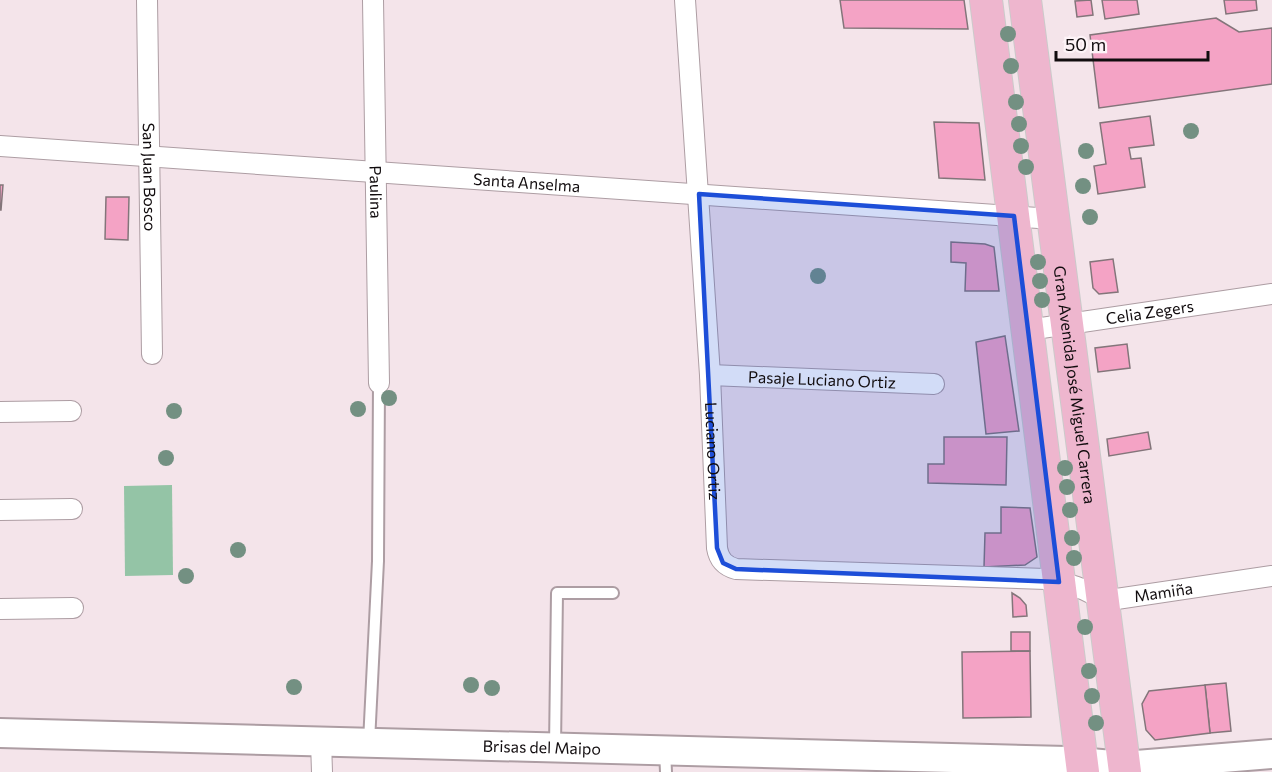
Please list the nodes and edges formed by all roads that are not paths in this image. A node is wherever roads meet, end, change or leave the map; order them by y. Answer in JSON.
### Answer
{"nodes":[{"id":1,"x":147,"y":0,"type":"edge"},
{"id":2,"x":373,"y":0,"type":"edge"},
{"id":3,"x":686,"y":0,"type":"edge"},
{"id":4,"x":986,"y":0,"type":"edge"},
{"id":5,"x":1024,"y":0,"type":"edge"},
{"id":6,"x":0,"y":146,"type":"edge"},
{"id":7,"x":149,"y":157,"type":"junction"},
{"id":8,"x":375,"y":172,"type":"junction"},
{"id":9,"x":699,"y":194,"type":"junction"},
{"id":10,"x":1014,"y":216,"type":"junction"},
{"id":11,"x":1053,"y":219,"type":"junction"},
{"id":12,"x":1272,"y":294,"type":"edge"},
{"id":13,"x":1067,"y":325,"type":"junction"},
{"id":14,"x":1028,"y":330,"type":"junction"},
{"id":15,"x":152,"y":354,"type":"dead end"},
{"id":16,"x":710,"y":375,"type":"junction"},
{"id":17,"x":379,"y":383,"type":"joint"},
{"id":18,"x":934,"y":384,"type":"dead end"},
{"id":19,"x":71,"y":411,"type":"dead end"},
{"id":20,"x":0,"y":412,"type":"edge"},
{"id":21,"x":72,"y":509,"type":"dead end"},
{"id":22,"x":0,"y":510,"type":"edge"},
{"id":23,"x":1272,"y":576,"type":"edge"},
{"id":24,"x":1059,"y":582,"type":"junction"},
{"id":25,"x":613,"y":593,"type":"dead end"},
{"id":26,"x":1103,"y":601,"type":"junction"},
{"id":27,"x":73,"y":608,"type":"dead end"},
{"id":28,"x":0,"y":609,"type":"edge"},
{"id":29,"x":0,"y":733,"type":"edge"},
{"id":30,"x":321,"y":741,"type":"junction"},
{"id":31,"x":369,"y":743,"type":"junction"},
{"id":32,"x":555,"y":747,"type":"junction"},
{"id":33,"x":1272,"y":754,"type":"edge"},
{"id":34,"x":665,"y":761,"type":"edge"},
{"id":35,"x":740,"y":762,"type":"edge"},
{"id":36,"x":1078,"y":768,"type":"edge"},
{"id":37,"x":1124,"y":769,"type":"edge"},
{"id":38,"x":322,"y":772,"type":"edge"}],
"edges":[{"from":1,"to":7,"type":"street","name":"San Juan Bosco"},
{"from":2,"to":8,"type":"street","name":"Paulina"},
{"from":3,"to":9,"type":"street","name":"Luciano Ortiz"},
{"from":4,"to":10,"type":"main road"},
{"from":5,"to":11,"type":"main road","name":"Gran Avenida José Miguel Carrera"},
{"from":6,"to":7,"type":"street","name":"Santa Anselma"},
{"from":7,"to":8,"type":"street","name":"Santa Anselma"},
{"from":7,"to":15,"type":"street","name":"San Juan Bosco"},
{"from":8,"to":9,"type":"street","name":"Santa Anselma"},
{"from":8,"to":17,"type":"street","name":"Paulina"},
{"from":9,"to":10,"type":"street","name":"Santa Anselma"},
{"from":9,"to":16,"type":"street","name":"Luciano Ortiz"},
{"from":10,"to":11,"type":"street","name":"Santa Anselma"},
{"from":10,"to":14,"type":"main road"},
{"from":11,"to":13,"type":"main road","name":"Gran Avenida José Miguel Carrera"},
{"from":12,"to":13,"type":"street","name":"Celia Zegers"},
{"from":13,"to":14,"type":"street","name":"Celia Zegers"},
{"from":13,"to":26,"type":"main road","name":"Gran Avenida José Miguel Carrera"},
{"from":14,"to":24,"type":"main road"},
{"from":16,"to":18,"type":"street","name":"Pasaje Luciano Ortiz"},
{"from":16,"to":24,"type":"street","name":"Luciano Ortiz"},
{"from":17,"to":31,"type":"lane"},
{"from":19,"to":20,"type":"street"},
{"from":21,"to":22,"type":"street"},
{"from":23,"to":26,"type":"street","name":"Mamiña"},
{"from":24,"to":26,"type":"street"},
{"from":24,"to":36,"type":"main road"},
{"from":25,"to":32,"type":"lane"},
{"from":26,"to":37,"type":"main road","name":"Gran Avenida José Miguel Carrera"},
{"from":27,"to":28,"type":"street"},
{"from":29,"to":30,"type":"street","name":"Brisas del Maipo"},
{"from":30,"to":31,"type":"street","name":"Brisas del Maipo"},
{"from":30,"to":38,"type":"street"},
{"from":31,"to":32,"type":"street","name":"Brisas del Maipo"},
{"from":32,"to":34,"type":"street","name":"Brisas del Maipo"},
{"from":33,"to":37,"type":"street","name":"Brisas del Maipo"},
{"from":34,"to":35,"type":"street","name":"Brisas del Maipo"},
{"from":35,"to":36,"type":"street","name":"Brisas del Maipo"},
{"from":36,"to":37,"type":"street","name":"Brisas del Maipo"}]}
